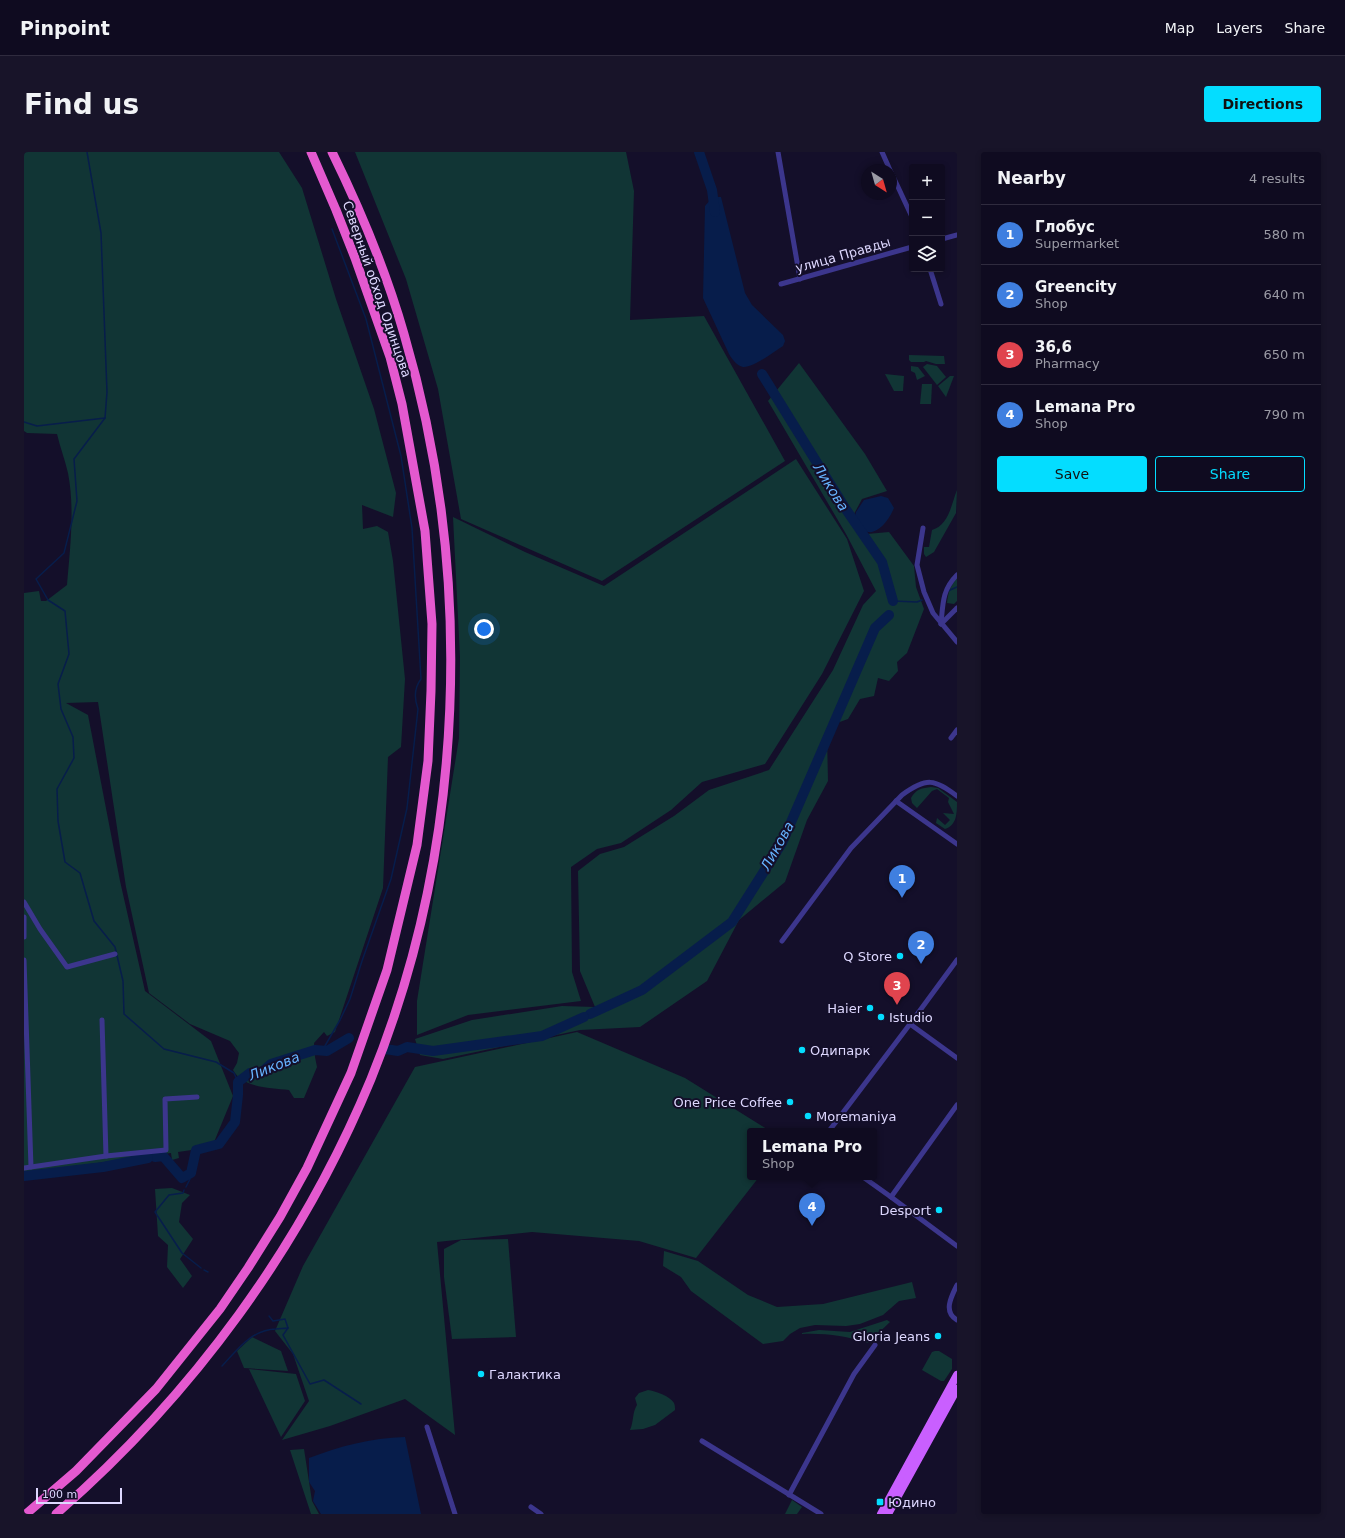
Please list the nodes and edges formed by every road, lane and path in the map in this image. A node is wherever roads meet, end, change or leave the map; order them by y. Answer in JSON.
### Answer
{"nodes":[{"id":1,"x":311,"y":152,"type":"edge"},
{"id":2,"x":332,"y":152,"type":"edge"},
{"id":3,"x":778,"y":152,"type":"edge"},
{"id":4,"x":882,"y":152,"type":"edge"},
{"id":5,"x":888,"y":164,"type":"edge"},
{"id":6,"x":897,"y":184,"type":"edge"},
{"id":7,"x":909,"y":210,"type":"edge"},
{"id":8,"x":957,"y":235,"type":"edge"},
{"id":9,"x":945,"y":238,"type":"edge"},
{"id":10,"x":909,"y":248,"type":"edge"},
{"id":11,"x":931,"y":272,"type":"edge"},
{"id":12,"x":800,"y":279,"type":"junction"},
{"id":13,"x":780,"y":284,"type":"dead end"},
{"id":14,"x":941,"y":304,"type":"dead end"},
{"id":15,"x":923,"y":528,"type":"dead end"},
{"id":16,"x":957,"y":576,"type":"edge"},
{"id":17,"x":957,"y":608,"type":"edge"},
{"id":18,"x":941,"y":624,"type":"junction"},
{"id":19,"x":957,"y":642,"type":"edge"},
{"id":20,"x":957,"y":730,"type":"edge"},
{"id":21,"x":951,"y":738,"type":"dead end"},
{"id":22,"x":957,"y":796,"type":"edge"},
{"id":23,"x":896,"y":801,"type":"junction"},
{"id":24,"x":957,"y":844,"type":"edge"},
{"id":25,"x":24,"y":902,"type":"edge"},
{"id":26,"x":24,"y":917,"type":"edge"},
{"id":27,"x":24,"y":937,"type":"edge"},
{"id":28,"x":782,"y":941,"type":"dead end"},
{"id":29,"x":115,"y":954,"type":"dead end"},
{"id":30,"x":24,"y":960,"type":"edge"},
{"id":31,"x":957,"y":960,"type":"edge"},
{"id":32,"x":102,"y":1020,"type":"dead end"},
{"id":33,"x":910,"y":1024,"type":"junction"},
{"id":34,"x":957,"y":1058,"type":"edge"},
{"id":35,"x":197,"y":1097,"type":"dead end"},
{"id":36,"x":957,"y":1105,"type":"edge"},
{"id":37,"x":832,"y":1128,"type":"edge"},
{"id":38,"x":106,"y":1156,"type":"junction"},
{"id":39,"x":30,"y":1167,"type":"junction"},
{"id":40,"x":24,"y":1168,"type":"edge"},
{"id":41,"x":867,"y":1180,"type":"edge"},
{"id":42,"x":891,"y":1197,"type":"junction"},
{"id":43,"x":957,"y":1246,"type":"edge"},
{"id":44,"x":957,"y":1285,"type":"edge"},
{"id":45,"x":957,"y":1320,"type":"edge"},
{"id":46,"x":875,"y":1345,"type":"dead end"},
{"id":47,"x":957,"y":1375,"type":"edge"},
{"id":48,"x":957,"y":1389,"type":"edge"},
{"id":49,"x":427,"y":1427,"type":"dead end"},
{"id":50,"x":702,"y":1441,"type":"dead end"},
{"id":51,"x":789,"y":1495,"type":"junction"},
{"id":52,"x":531,"y":1507,"type":"dead end"},
{"id":53,"x":26,"y":1514,"type":"edge"},
{"id":54,"x":56,"y":1514,"type":"edge"},
{"id":55,"x":455,"y":1514,"type":"edge"},
{"id":56,"x":541,"y":1514,"type":"edge"},
{"id":57,"x":821,"y":1514,"type":"edge"},
{"id":58,"x":881,"y":1514,"type":"edge"},
{"id":59,"x":888,"y":1514,"type":"edge"}],
"edges":[{"from":1,"to":53,"type":"highway","name":"Северный обход Одинцова"},
{"from":2,"to":54,"type":"highway","name":"Северный обход Одинцова"},
{"from":3,"to":12,"type":"street"},
{"from":4,"to":5,"type":"street"},
{"from":6,"to":7,"type":"street"},
{"from":8,"to":9,"type":"street"},
{"from":10,"to":12,"type":"street","name":"улица Правды"},
{"from":11,"to":14,"type":"street"},
{"from":12,"to":13,"type":"street","name":"улица Правды"},
{"from":15,"to":18,"type":"street"},
{"from":16,"to":18,"type":"street"},
{"from":17,"to":18,"type":"street"},
{"from":18,"to":19,"type":"street"},
{"from":20,"to":21,"type":"street"},
{"from":22,"to":23,"type":"street"},
{"from":23,"to":24,"type":"street"},
{"from":23,"to":28,"type":"street"},
{"from":25,"to":29,"type":"street"},
{"from":26,"to":27,"type":"street"},
{"from":30,"to":39,"type":"street"},
{"from":31,"to":33,"type":"street"},
{"from":32,"to":38,"type":"street"},
{"from":33,"to":34,"type":"street"},
{"from":33,"to":37,"type":"street"},
{"from":35,"to":38,"type":"street"},
{"from":36,"to":42,"type":"street"},
{"from":38,"to":39,"type":"street"},
{"from":39,"to":40,"type":"street"},
{"from":41,"to":42,"type":"street"},
{"from":42,"to":43,"type":"street"},
{"from":44,"to":45,"type":"street"},
{"from":46,"to":51,"type":"street"},
{"from":47,"to":58,"type":"main road"},
{"from":48,"to":59,"type":"main road"},
{"from":49,"to":55,"type":"street"},
{"from":50,"to":51,"type":"street"},
{"from":51,"to":57,"type":"street"},
{"from":52,"to":56,"type":"street"}]}
